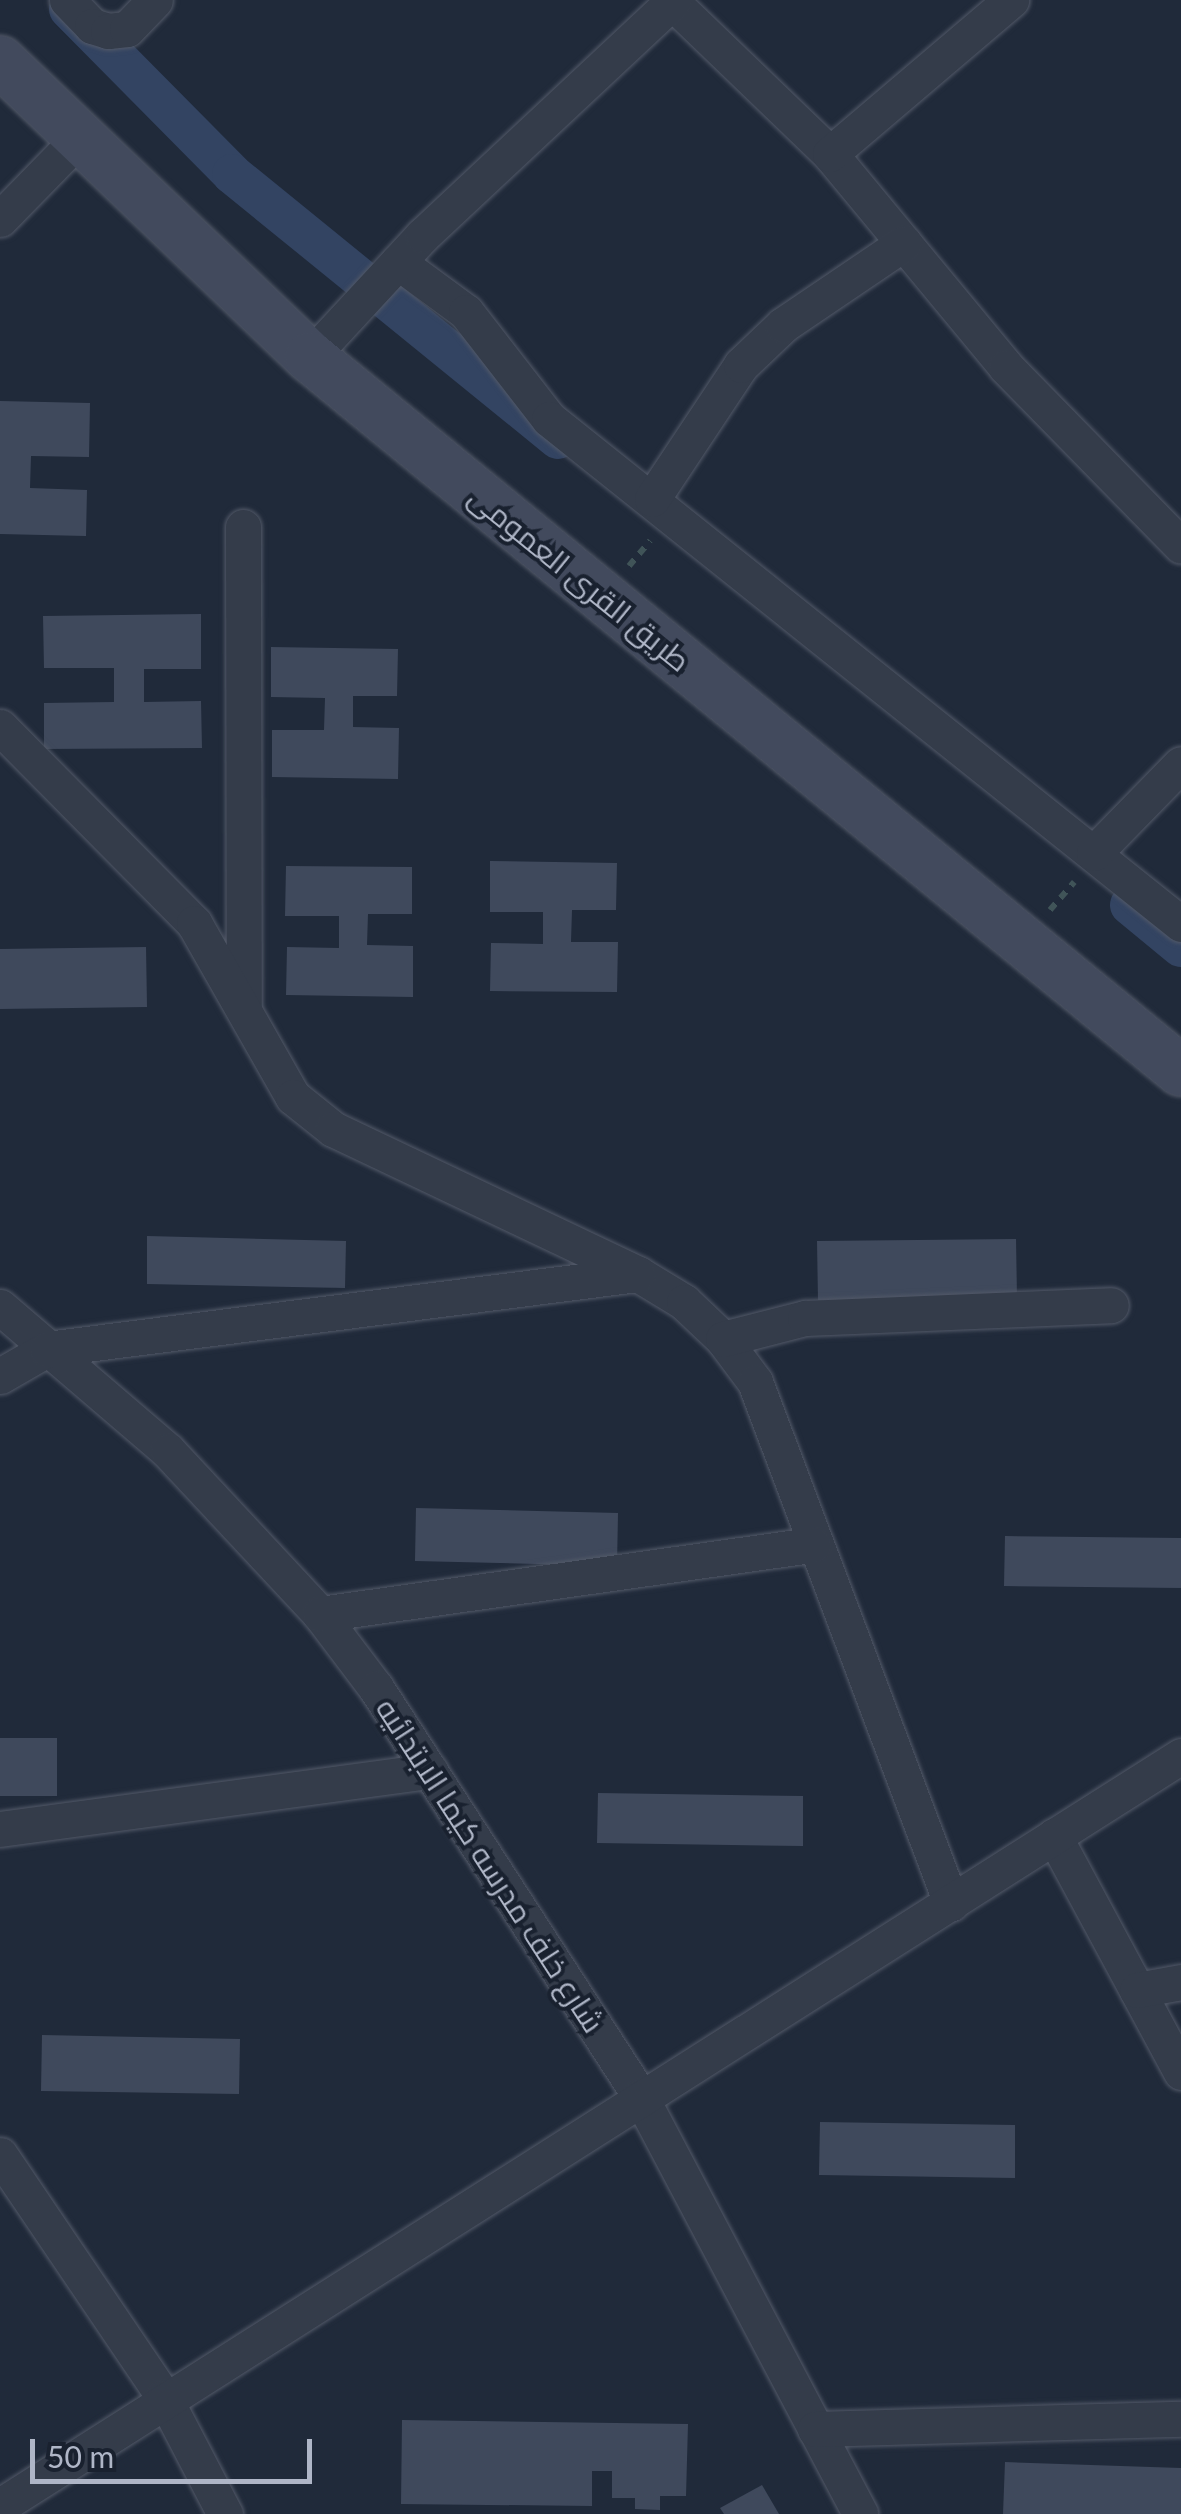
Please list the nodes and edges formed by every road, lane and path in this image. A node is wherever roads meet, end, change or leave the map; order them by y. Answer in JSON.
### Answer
{"nodes":[{"id":1,"x":67,"y":0,"type":"edge"},
{"id":2,"x":155,"y":0,"type":"edge"},
{"id":3,"x":1011,"y":0,"type":"edge"},
{"id":4,"x":672,"y":1,"type":"edge"},
{"id":5,"x":0,"y":61,"type":"edge"},
{"id":6,"x":80,"y":137,"type":"junction"},
{"id":7,"x":830,"y":154,"type":"junction"},
{"id":8,"x":0,"y":219,"type":"edge"},
{"id":9,"x":904,"y":244,"type":"junction"},
{"id":10,"x":393,"y":268,"type":"junction"},
{"id":11,"x":318,"y":349,"type":"junction"},
{"id":12,"x":652,"y":499,"type":"junction"},
{"id":13,"x":244,"y":527,"type":"dead end"},
{"id":14,"x":1181,"y":546,"type":"edge"},
{"id":15,"x":0,"y":727,"type":"edge"},
{"id":16,"x":1181,"y":764,"type":"edge"},
{"id":17,"x":1094,"y":853,"type":"junction"},
{"id":18,"x":1181,"y":924,"type":"edge"},
{"id":19,"x":244,"y":1005,"type":"junction"},
{"id":20,"x":1181,"y":1072,"type":"edge"},
{"id":21,"x":638,"y":1274,"type":"junction"},
{"id":22,"x":1111,"y":1305,"type":"dead end"},
{"id":23,"x":0,"y":1307,"type":"edge"},
{"id":24,"x":723,"y":1339,"type":"junction"},
{"id":25,"x":47,"y":1349,"type":"junction"},
{"id":26,"x":0,"y":1376,"type":"edge"},
{"id":27,"x":813,"y":1544,"type":"junction"},
{"id":28,"x":320,"y":1614,"type":"junction"},
{"id":29,"x":1181,"y":1756,"type":"edge"},
{"id":30,"x":430,"y":1771,"type":"junction"},
{"id":31,"x":0,"y":1829,"type":"edge"},
{"id":32,"x":1054,"y":1836,"type":"junction"},
{"id":33,"x":952,"y":1903,"type":"junction"},
{"id":34,"x":1181,"y":1982,"type":"edge"},
{"id":35,"x":1137,"y":1990,"type":"junction"},
{"id":36,"x":1181,"y":2072,"type":"edge"},
{"id":37,"x":640,"y":2096,"type":"junction"},
{"id":38,"x":0,"y":2155,"type":"edge"},
{"id":39,"x":164,"y":2397,"type":"junction"},
{"id":40,"x":1181,"y":2419,"type":"edge"},
{"id":41,"x":815,"y":2429,"type":"junction"},
{"id":42,"x":0,"y":2506,"type":"edge"},
{"id":43,"x":225,"y":2514,"type":"edge"},
{"id":44,"x":860,"y":2514,"type":"edge"}],
"edges":[{"from":1,"to":2,"type":"street"},
{"from":3,"to":7,"type":"street"},
{"from":4,"to":7,"type":"street"},
{"from":4,"to":10,"type":"street"},
{"from":5,"to":6,"type":"street","name":"طريق القرى العمومى"},
{"from":6,"to":8,"type":"street"},
{"from":6,"to":11,"type":"street","name":"طريق القرى العمومى"},
{"from":7,"to":9,"type":"street"},
{"from":9,"to":12,"type":"street"},
{"from":9,"to":14,"type":"street"},
{"from":10,"to":11,"type":"street"},
{"from":10,"to":12,"type":"street"},
{"from":11,"to":20,"type":"street","name":"طريق القرى العمومى"},
{"from":12,"to":17,"type":"street"},
{"from":13,"to":19,"type":"street"},
{"from":15,"to":19,"type":"street"},
{"from":16,"to":17,"type":"street"},
{"from":17,"to":18,"type":"street"},
{"from":19,"to":21,"type":"street"},
{"from":21,"to":24,"type":"street"},
{"from":21,"to":25,"type":"street"},
{"from":22,"to":24,"type":"street"},
{"from":23,"to":25,"type":"street","name":"شارع خلف مدرسه كيما الابتدائيه"},
{"from":24,"to":27,"type":"street"},
{"from":25,"to":26,"type":"street"},
{"from":25,"to":28,"type":"street","name":"شارع خلف مدرسه كيما الابتدائيه"},
{"from":27,"to":28,"type":"street"},
{"from":27,"to":33,"type":"street"},
{"from":28,"to":30,"type":"street","name":"شارع خلف مدرسه كيما الابتدائيه"},
{"from":29,"to":32,"type":"street"},
{"from":30,"to":31,"type":"street"},
{"from":30,"to":37,"type":"street","name":"شارع خلف مدرسه كيما الابتدائيه"},
{"from":32,"to":33,"type":"street"},
{"from":32,"to":35,"type":"street"},
{"from":33,"to":37,"type":"street"},
{"from":34,"to":35,"type":"street"},
{"from":35,"to":36,"type":"street"},
{"from":37,"to":39,"type":"street"},
{"from":37,"to":41,"type":"street","name":"شارع خلف مدرسه كيما الابتدائيه"},
{"from":38,"to":39,"type":"street"},
{"from":39,"to":42,"type":"street"},
{"from":39,"to":43,"type":"street"},
{"from":40,"to":41,"type":"street"},
{"from":41,"to":44,"type":"street","name":"شارع خلف مدرسه كيما الابتدائيه"}]}
